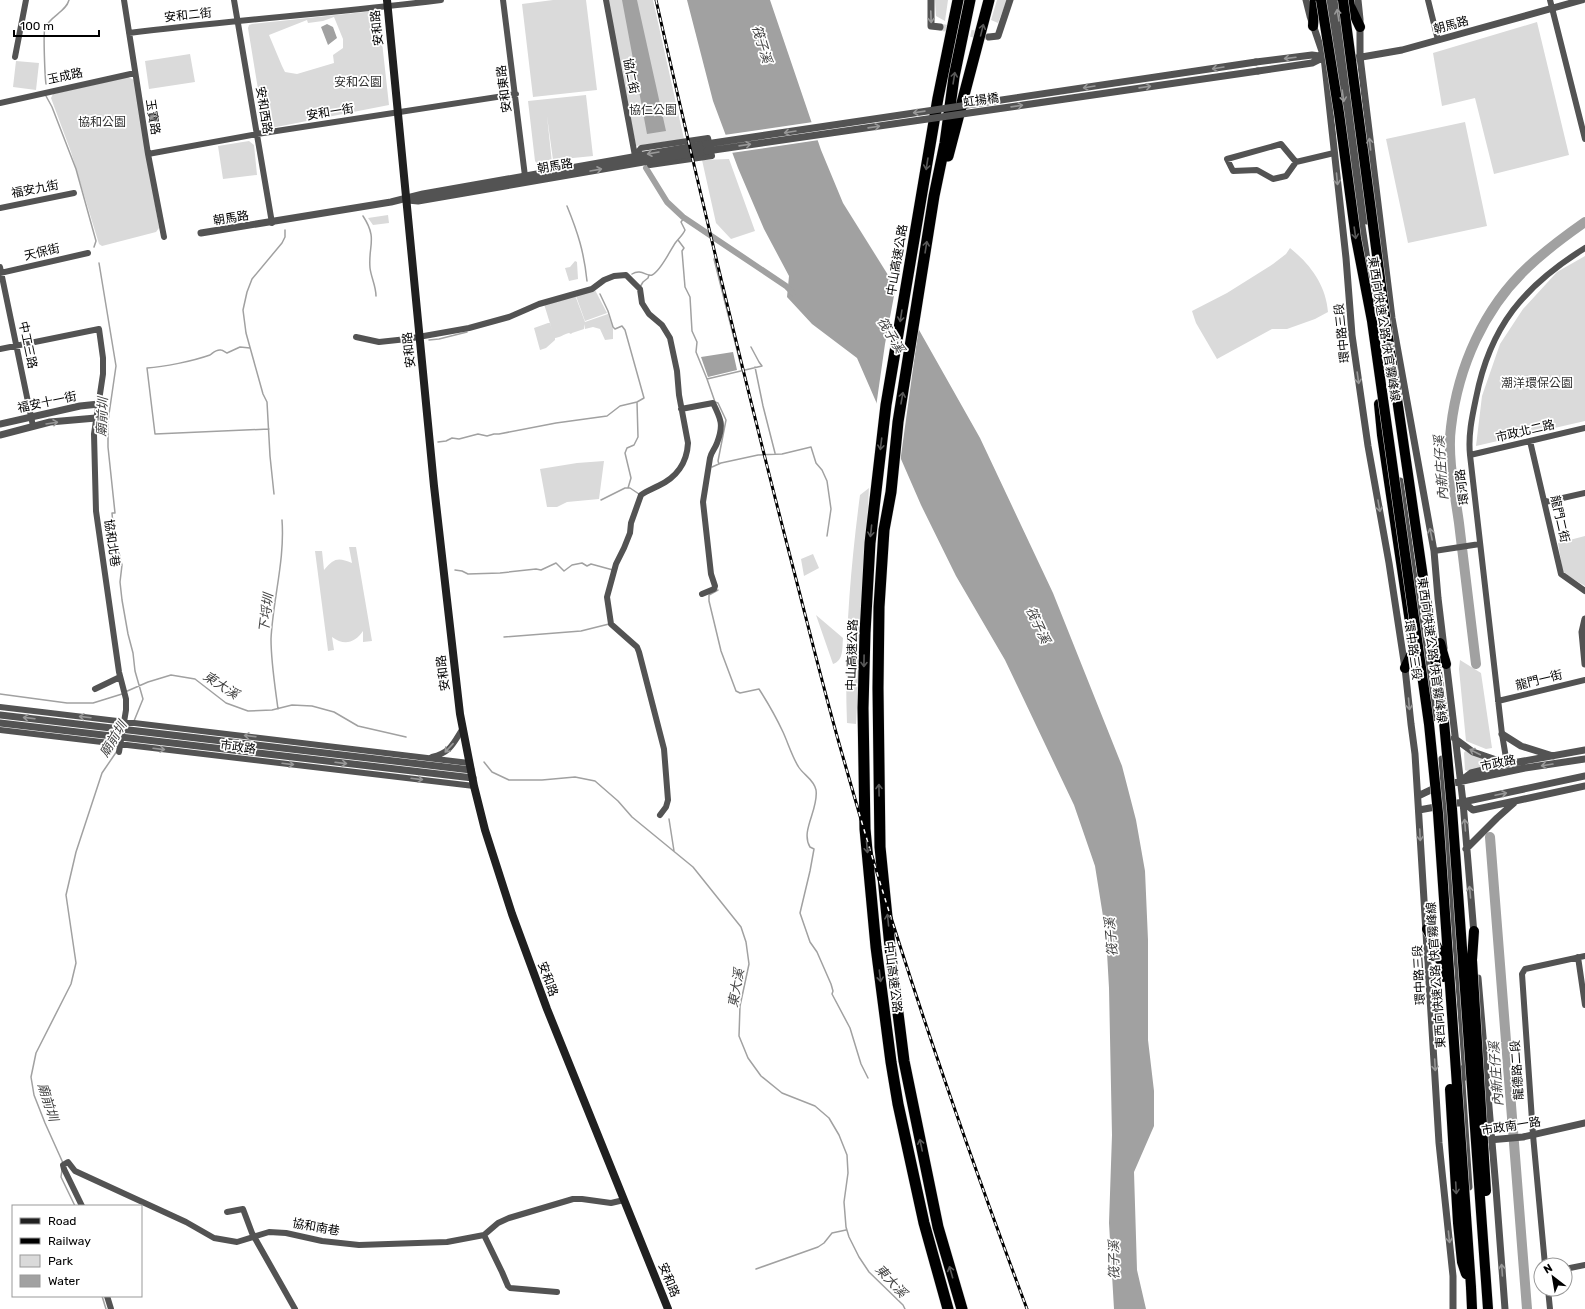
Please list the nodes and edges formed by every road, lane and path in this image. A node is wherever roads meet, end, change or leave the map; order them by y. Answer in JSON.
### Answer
{"nodes":[{"id":1,"x":26,"y":0,"type":"edge"},
{"id":2,"x":124,"y":0,"type":"edge"},
{"id":3,"x":234,"y":0,"type":"edge"},
{"id":4,"x":441,"y":0,"type":"edge"},
{"id":5,"x":504,"y":0,"type":"edge"},
{"id":6,"x":606,"y":0,"type":"edge"},
{"id":7,"x":931,"y":0,"type":"edge"},
{"id":8,"x":950,"y":0,"type":"edge"},
{"id":9,"x":958,"y":0,"type":"edge"},
{"id":10,"x":970,"y":0,"type":"edge"},
{"id":11,"x":989,"y":0,"type":"edge"},
{"id":12,"x":1010,"y":0,"type":"edge"},
{"id":13,"x":1328,"y":0,"type":"edge"},
{"id":14,"x":1335,"y":0,"type":"edge"},
{"id":15,"x":1428,"y":0,"type":"edge"},
{"id":16,"x":1550,"y":0,"type":"edge"},
{"id":17,"x":1582,"y":0,"type":"edge"},
{"id":18,"x":1314,"y":1,"type":"edge"},
{"id":19,"x":1350,"y":1,"type":"edge"},
{"id":20,"x":387,"y":3,"type":"edge"},
{"id":21,"x":1552,"y":9,"type":"junction"},
{"id":22,"x":238,"y":20,"type":"junction"},
{"id":23,"x":1313,"y":26,"type":"joint"},
{"id":24,"x":940,"y":27,"type":"dead end"},
{"id":25,"x":1360,"y":27,"type":"joint"},
{"id":26,"x":129,"y":32,"type":"junction"},
{"id":27,"x":989,"y":37,"type":"dead end"},
{"id":28,"x":1438,"y":40,"type":"junction"},
{"id":29,"x":15,"y":57,"type":"dead end"},
{"id":30,"x":1324,"y":57,"type":"junction"},
{"id":31,"x":1360,"y":57,"type":"junction"},
{"id":32,"x":1341,"y":58,"type":"junction"},
{"id":33,"x":1256,"y":62,"type":"joint"},
{"id":34,"x":1258,"y":71,"type":"joint"},
{"id":35,"x":135,"y":73,"type":"junction"},
{"id":36,"x":516,"y":94,"type":"junction"},
{"id":37,"x":938,"y":98,"type":"junction"},
{"id":38,"x":0,"y":103,"type":"edge"},
{"id":39,"x":398,"y":112,"type":"junction"},
{"id":40,"x":256,"y":134,"type":"junction"},
{"id":41,"x":1585,"y":136,"type":"edge"},
{"id":42,"x":706,"y":148,"type":"junction"},
{"id":43,"x":1334,"y":153,"type":"junction"},
{"id":44,"x":148,"y":154,"type":"junction"},
{"id":45,"x":635,"y":156,"type":"junction"},
{"id":46,"x":649,"y":161,"type":"junction"},
{"id":47,"x":1296,"y":162,"type":"junction"},
{"id":48,"x":525,"y":176,"type":"junction"},
{"id":49,"x":74,"y":193,"type":"dead end"},
{"id":50,"x":406,"y":199,"type":"junction"},
{"id":51,"x":0,"y":208,"type":"edge"},
{"id":52,"x":931,"y":213,"type":"junction"},
{"id":53,"x":272,"y":223,"type":"junction"},
{"id":54,"x":201,"y":233,"type":"dead end"},
{"id":55,"x":164,"y":237,"type":"dead end"},
{"id":56,"x":1585,"y":248,"type":"edge"},
{"id":57,"x":88,"y":253,"type":"dead end"},
{"id":58,"x":0,"y":271,"type":"edge"},
{"id":59,"x":1372,"y":321,"type":"junction"},
{"id":60,"x":1386,"y":323,"type":"junction"},
{"id":61,"x":356,"y":337,"type":"dead end"},
{"id":62,"x":419,"y":337,"type":"junction"},
{"id":63,"x":16,"y":345,"type":"junction"},
{"id":64,"x":0,"y":349,"type":"edge"},
{"id":65,"x":99,"y":404,"type":"junction"},
{"id":66,"x":681,"y":409,"type":"junction"},
{"id":67,"x":31,"y":416,"type":"junction"},
{"id":68,"x":96,"y":418,"type":"junction"},
{"id":69,"x":0,"y":424,"type":"edge"},
{"id":70,"x":33,"y":426,"type":"junction"},
{"id":71,"x":1585,"y":428,"type":"edge"},
{"id":72,"x":0,"y":434,"type":"edge"},
{"id":73,"x":1530,"y":441,"type":"junction"},
{"id":74,"x":1470,"y":455,"type":"junction"},
{"id":75,"x":1417,"y":459,"type":"junction"},
{"id":76,"x":1401,"y":461,"type":"junction"},
{"id":77,"x":1585,"y":492,"type":"edge"},
{"id":78,"x":1544,"y":502,"type":"junction"},
{"id":79,"x":1480,"y":544,"type":"junction"},
{"id":80,"x":1434,"y":552,"type":"junction"},
{"id":81,"x":1585,"y":592,"type":"edge"},
{"id":82,"x":702,"y":594,"type":"dead end"},
{"id":83,"x":1585,"y":619,"type":"edge"},
{"id":84,"x":1446,"y":664,"type":"junction"},
{"id":85,"x":1585,"y":664,"type":"edge"},
{"id":86,"x":1405,"y":668,"type":"junction"},
{"id":87,"x":120,"y":680,"type":"junction"},
{"id":88,"x":1585,"y":680,"type":"edge"},
{"id":89,"x":95,"y":689,"type":"dead end"},
{"id":90,"x":1498,"y":701,"type":"junction"},
{"id":91,"x":0,"y":707,"type":"edge"},
{"id":92,"x":0,"y":715,"type":"edge"},
{"id":93,"x":0,"y":723,"type":"edge"},
{"id":94,"x":463,"y":728,"type":"junction"},
{"id":95,"x":123,"y":729,"type":"junction"},
{"id":96,"x":0,"y":730,"type":"edge"},
{"id":97,"x":1502,"y":734,"type":"junction"},
{"id":98,"x":1454,"y":738,"type":"junction"},
{"id":99,"x":120,"y":744,"type":"junction"},
{"id":100,"x":1585,"y":750,"type":"edge"},
{"id":101,"x":119,"y":752,"type":"dead end"},
{"id":102,"x":1555,"y":757,"type":"junction"},
{"id":103,"x":429,"y":758,"type":"junction"},
{"id":104,"x":1585,"y":759,"type":"edge"},
{"id":105,"x":1507,"y":764,"type":"junction"},
{"id":106,"x":1525,"y":768,"type":"junction"},
{"id":107,"x":472,"y":774,"type":"junction"},
{"id":108,"x":1585,"y":776,"type":"edge"},
{"id":109,"x":1460,"y":782,"type":"junction"},
{"id":110,"x":1442,"y":786,"type":"junction"},
{"id":111,"x":1585,"y":786,"type":"edge"},
{"id":112,"x":1418,"y":796,"type":"junction"},
{"id":113,"x":1517,"y":800,"type":"junction"},
{"id":114,"x":1463,"y":802,"type":"junction"},
{"id":115,"x":1444,"y":805,"type":"junction"},
{"id":116,"x":1419,"y":810,"type":"junction"},
{"id":117,"x":660,"y":815,"type":"dead end"},
{"id":118,"x":1466,"y":849,"type":"junction"},
{"id":119,"x":1427,"y":929,"type":"junction"},
{"id":120,"x":1474,"y":931,"type":"junction"},
{"id":121,"x":1585,"y":956,"type":"edge"},
{"id":122,"x":1578,"y":957,"type":"junction"},
{"id":123,"x":1585,"y":1005,"type":"edge"},
{"id":124,"x":1585,"y":1123,"type":"edge"},
{"id":125,"x":1533,"y":1135,"type":"junction"},
{"id":126,"x":1496,"y":1140,"type":"junction"},
{"id":127,"x":1439,"y":1143,"type":"junction"},
{"id":128,"x":1469,"y":1143,"type":"junction"},
{"id":129,"x":624,"y":1200,"type":"junction"},
{"id":130,"x":82,"y":1205,"type":"edge"},
{"id":131,"x":227,"y":1212,"type":"dead end"},
{"id":132,"x":484,"y":1236,"type":"junction"},
{"id":133,"x":256,"y":1237,"type":"junction"},
{"id":134,"x":1544,"y":1257,"type":"edge"},
{"id":135,"x":1585,"y":1266,"type":"edge"},
{"id":136,"x":1573,"y":1268,"type":"edge"},
{"id":137,"x":1471,"y":1287,"type":"junction"},
{"id":138,"x":557,"y":1292,"type":"dead end"},
{"id":139,"x":107,"y":1297,"type":"edge"},
{"id":140,"x":1549,"y":1297,"type":"edge"},
{"id":141,"x":111,"y":1309,"type":"edge"},
{"id":142,"x":295,"y":1309,"type":"edge"},
{"id":143,"x":668,"y":1309,"type":"edge"},
{"id":144,"x":948,"y":1309,"type":"edge"},
{"id":145,"x":962,"y":1309,"type":"edge"},
{"id":146,"x":1453,"y":1309,"type":"edge"},
{"id":147,"x":1472,"y":1309,"type":"edge"},
{"id":148,"x":1477,"y":1309,"type":"edge"},
{"id":149,"x":1484,"y":1309,"type":"edge"},
{"id":150,"x":1488,"y":1309,"type":"edge"},
{"id":151,"x":1492,"y":1309,"type":"edge"},
{"id":152,"x":1505,"y":1309,"type":"edge"},
{"id":153,"x":1550,"y":1309,"type":"edge"}],
"edges":[{"from":1,"to":29,"type":"street"},
{"from":2,"to":26,"type":"street","name":"玉寶路"},
{"from":3,"to":22,"type":"street","name":"安和西路"},
{"from":4,"to":20,"type":"street","name":"安和二街"},
{"from":5,"to":36,"type":"street","name":"安和東路"},
{"from":6,"to":45,"type":"street","name":"協仁街"},
{"from":7,"to":24,"type":"street","one_way":true},
{"from":8,"to":37,"type":"highway"},
{"from":9,"to":37,"type":"highway","name":"中山高速公路"},
{"from":52,"to":10,"type":"highway","name":"中山高速公路","one_way":true},
{"from":52,"to":11,"type":"highway","one_way":true},
{"from":12,"to":27,"type":"street"},
{"from":13,"to":32,"type":"street","name":"環中路三段"},
{"from":32,"to":14,"type":"street","name":"環中路三段","one_way":true},
{"from":15,"to":28,"type":"street"},
{"from":16,"to":21,"type":"street"},
{"from":17,"to":21,"type":"street","name":"朝馬路"},
{"from":18,"to":23,"type":"highway"},
{"from":18,"to":59,"type":"highway","name":"東西向快速公路 快官霧峰線","one_way":true,"bridge":true},
{"from":19,"to":25,"type":"highway"},
{"from":19,"to":60,"type":"highway","name":"東西向快速公路 快官霧峰線","bridge":true},
{"from":20,"to":22,"type":"street","name":"安和二街"},
{"from":20,"to":39,"type":"main road","name":"安和路"},
{"from":21,"to":28,"type":"street","name":"朝馬路"},
{"from":21,"to":41,"type":"street"},
{"from":22,"to":26,"type":"street","name":"安和二街"},
{"from":22,"to":40,"type":"street","name":"安和西路"},
{"from":23,"to":30,"type":"street","name":"環中路三段"},
{"from":25,"to":31,"type":"street"},
{"from":26,"to":35,"type":"street","name":"玉寶路"},
{"from":28,"to":31,"type":"street","name":"朝馬路"},
{"from":30,"to":32,"type":"street","name":"朝馬路"},
{"from":30,"to":33,"type":"street","name":"朝馬路","one_way":true},
{"from":30,"to":34,"type":"street","name":"朝馬路"},
{"from":30,"to":43,"type":"street","name":"環中路三段"},
{"from":31,"to":32,"type":"street","name":"朝馬路"},
{"from":75,"to":31,"type":"street","one_way":true},
{"from":32,"to":76,"type":"street","name":"環中路三段"},
{"from":32,"to":110,"type":"street","name":"環中路三段","one_way":true},
{"from":33,"to":42,"type":"street","name":"虹揚橋","one_way":true,"bridge":true},
{"from":42,"to":34,"type":"street","name":"虹揚橋","one_way":true,"bridge":true},
{"from":35,"to":38,"type":"street","name":"玉成路"},
{"from":35,"to":44,"type":"street","name":"玉寶路"},
{"from":36,"to":39,"type":"street","name":"安和一街"},
{"from":36,"to":48,"type":"street","name":"安和東路"},
{"from":37,"to":144,"type":"highway","name":"中山高速公路","one_way":true},
{"from":39,"to":40,"type":"street","name":"安和一街"},
{"from":39,"to":50,"type":"main road","name":"安和路"},
{"from":40,"to":44,"type":"street","name":"安和一街"},
{"from":40,"to":53,"type":"street","name":"安和西路"},
{"from":42,"to":45,"type":"street","name":"朝馬路","one_way":true},
{"from":42,"to":46,"type":"street","name":"朝馬路"},
{"from":43,"to":47,"type":"street"},
{"from":43,"to":86,"type":"street","name":"環中路三段","one_way":true},
{"from":44,"to":55,"type":"street","name":"玉寶路"},
{"from":45,"to":46,"type":"street"},
{"from":45,"to":48,"type":"street","name":"朝馬路"},
{"from":50,"to":46,"type":"street","name":"朝馬路","one_way":true},
{"from":47,"to":47,"type":"street"},
{"from":48,"to":50,"type":"street","name":"朝馬路"},
{"from":49,"to":51,"type":"street","name":"福安九街"},
{"from":50,"to":53,"type":"street","name":"朝馬路"},
{"from":50,"to":62,"type":"main road","name":"安和路"},
{"from":145,"to":52,"type":"highway","name":"中山高速公路","one_way":true},
{"from":53,"to":54,"type":"street","name":"朝馬路"},
{"from":56,"to":74,"type":"street","name":"環河路"},
{"from":57,"to":58,"type":"street","name":"天保街"},
{"from":58,"to":63,"type":"street","name":"中工三路"},
{"from":59,"to":86,"type":"highway","bridge":true},
{"from":59,"to":137,"type":"highway","name":"東西向快速公路 快官霧峰線","bridge":true},
{"from":60,"to":84,"type":"highway"},
{"from":60,"to":150,"type":"highway","name":"東西向快速公路 快官霧峰線","bridge":true},
{"from":61,"to":62,"type":"street"},
{"from":62,"to":66,"type":"street"},
{"from":62,"to":94,"type":"main road","name":"安和路"},
{"from":63,"to":64,"type":"street"},
{"from":63,"to":65,"type":"street","name":"協和北巷"},
{"from":63,"to":67,"type":"street","name":"中工三路"},
{"from":65,"to":67,"type":"street","name":"福安十一街"},
{"from":65,"to":68,"type":"street","name":"協和北巷"},
{"from":66,"to":82,"type":"street"},
{"from":66,"to":117,"type":"street"},
{"from":67,"to":69,"type":"street","name":"福安十一街"},
{"from":67,"to":70,"type":"street","name":"中工三路"},
{"from":70,"to":68,"type":"street","one_way":true},
{"from":68,"to":87,"type":"street","name":"協和北巷"},
{"from":70,"to":72,"type":"street"},
{"from":71,"to":73,"type":"street","name":"市政北二路"},
{"from":73,"to":74,"type":"street","name":"市政北二路"},
{"from":73,"to":78,"type":"street","name":"龍門二街"},
{"from":74,"to":79,"type":"street","name":"環河路"},
{"from":75,"to":76,"type":"street"},
{"from":80,"to":75,"type":"street","one_way":true},
{"from":76,"to":110,"type":"street","name":"環中路三段"},
{"from":77,"to":78,"type":"street"},
{"from":78,"to":81,"type":"street","name":"龍門二街"},
{"from":79,"to":80,"type":"street"},
{"from":79,"to":90,"type":"street","name":"環河路"},
{"from":80,"to":84,"type":"street"},
{"from":83,"to":85,"type":"street"},
{"from":84,"to":98,"type":"street"},
{"from":86,"to":112,"type":"street","name":"環中路三段","one_way":true},
{"from":87,"to":89,"type":"street"},
{"from":87,"to":95,"type":"street","name":"協和北巷"},
{"from":88,"to":90,"type":"street","name":"龍門一街"},
{"from":90,"to":97,"type":"street","name":"環河路"},
{"from":95,"to":91,"type":"street","name":"市政路","one_way":true},
{"from":95,"to":92,"type":"street","name":"市政路","one_way":true},
{"from":93,"to":95,"type":"street","name":"市政路"},
{"from":94,"to":103,"type":"street","one_way":true},
{"from":94,"to":107,"type":"main road","name":"安和路"},
{"from":95,"to":99,"type":"street"},
{"from":103,"to":95,"type":"street","name":"市政路","one_way":true},
{"from":95,"to":107,"type":"street","name":"市政路"},
{"from":96,"to":99,"type":"street","name":"市政路"},
{"from":97,"to":102,"type":"street"},
{"from":97,"to":105,"type":"street","name":"環河路"},
{"from":105,"to":98,"type":"street","one_way":true},
{"from":98,"to":109,"type":"street"},
{"from":99,"to":101,"type":"street"},
{"from":99,"to":107,"type":"street","name":"市政路","one_way":true},
{"from":100,"to":102,"type":"street"},
{"from":102,"to":105,"type":"street"},
{"from":103,"to":107,"type":"street","name":"市政路"},
{"from":104,"to":106,"type":"street","name":"市政路","one_way":true},
{"from":105,"to":106,"type":"street"},
{"from":105,"to":109,"type":"street"},
{"from":106,"to":109,"type":"street","name":"市政路"},
{"from":107,"to":129,"type":"main road","name":"安和路"},
{"from":114,"to":108,"type":"street","one_way":true},
{"from":109,"to":110,"type":"street","name":"市政路"},
{"from":109,"to":114,"type":"street"},
{"from":110,"to":112,"type":"street","name":"市政路"},
{"from":110,"to":115,"type":"street","name":"環中路三段"},
{"from":111,"to":113,"type":"street"},
{"from":112,"to":116,"type":"street","name":"環中路三段"},
{"from":113,"to":114,"type":"street"},
{"from":113,"to":118,"type":"street"},
{"from":114,"to":115,"type":"street"},
{"from":118,"to":114,"type":"street","one_way":true},
{"from":115,"to":116,"type":"street"},
{"from":115,"to":128,"type":"street","name":"環中路三段"},
{"from":116,"to":119,"type":"street","name":"環中路三段","one_way":true},
{"from":120,"to":118,"type":"street","one_way":true},
{"from":119,"to":127,"type":"street","name":"環中路三段","one_way":true},
{"from":119,"to":137,"type":"highway","one_way":true,"bridge":true},
{"from":120,"to":126,"type":"street"},
{"from":120,"to":151,"type":"highway","bridge":true},
{"from":121,"to":122,"type":"street"},
{"from":122,"to":123,"type":"street"},
{"from":122,"to":125,"type":"street","name":"龍德路二段"},
{"from":124,"to":125,"type":"street","name":"市政南一路"},
{"from":125,"to":126,"type":"street","name":"市政南一路"},
{"from":125,"to":134,"type":"street","name":"龍德路二段"},
{"from":126,"to":128,"type":"street","name":"市政南一路"},
{"from":152,"to":126,"type":"street","one_way":true},
{"from":127,"to":128,"type":"street","name":"市政南一路"},
{"from":127,"to":146,"type":"street","name":"環中路三段","one_way":true},
{"from":128,"to":148,"type":"street","name":"環中路三段"},
{"from":128,"to":149,"type":"street","name":"環中路三段"},
{"from":129,"to":132,"type":"street"},
{"from":129,"to":143,"type":"main road","name":"安和路"},
{"from":130,"to":133,"type":"street","name":"協和南巷"},
{"from":131,"to":133,"type":"street"},
{"from":132,"to":133,"type":"street","name":"協和南巷"},
{"from":132,"to":138,"type":"street"},
{"from":133,"to":142,"type":"street"},
{"from":135,"to":136,"type":"street"},
{"from":137,"to":147,"type":"highway","name":"東西向快速公路 快官霧峰線"},
{"from":139,"to":141,"type":"street"},
{"from":140,"to":153,"type":"street"}]}
